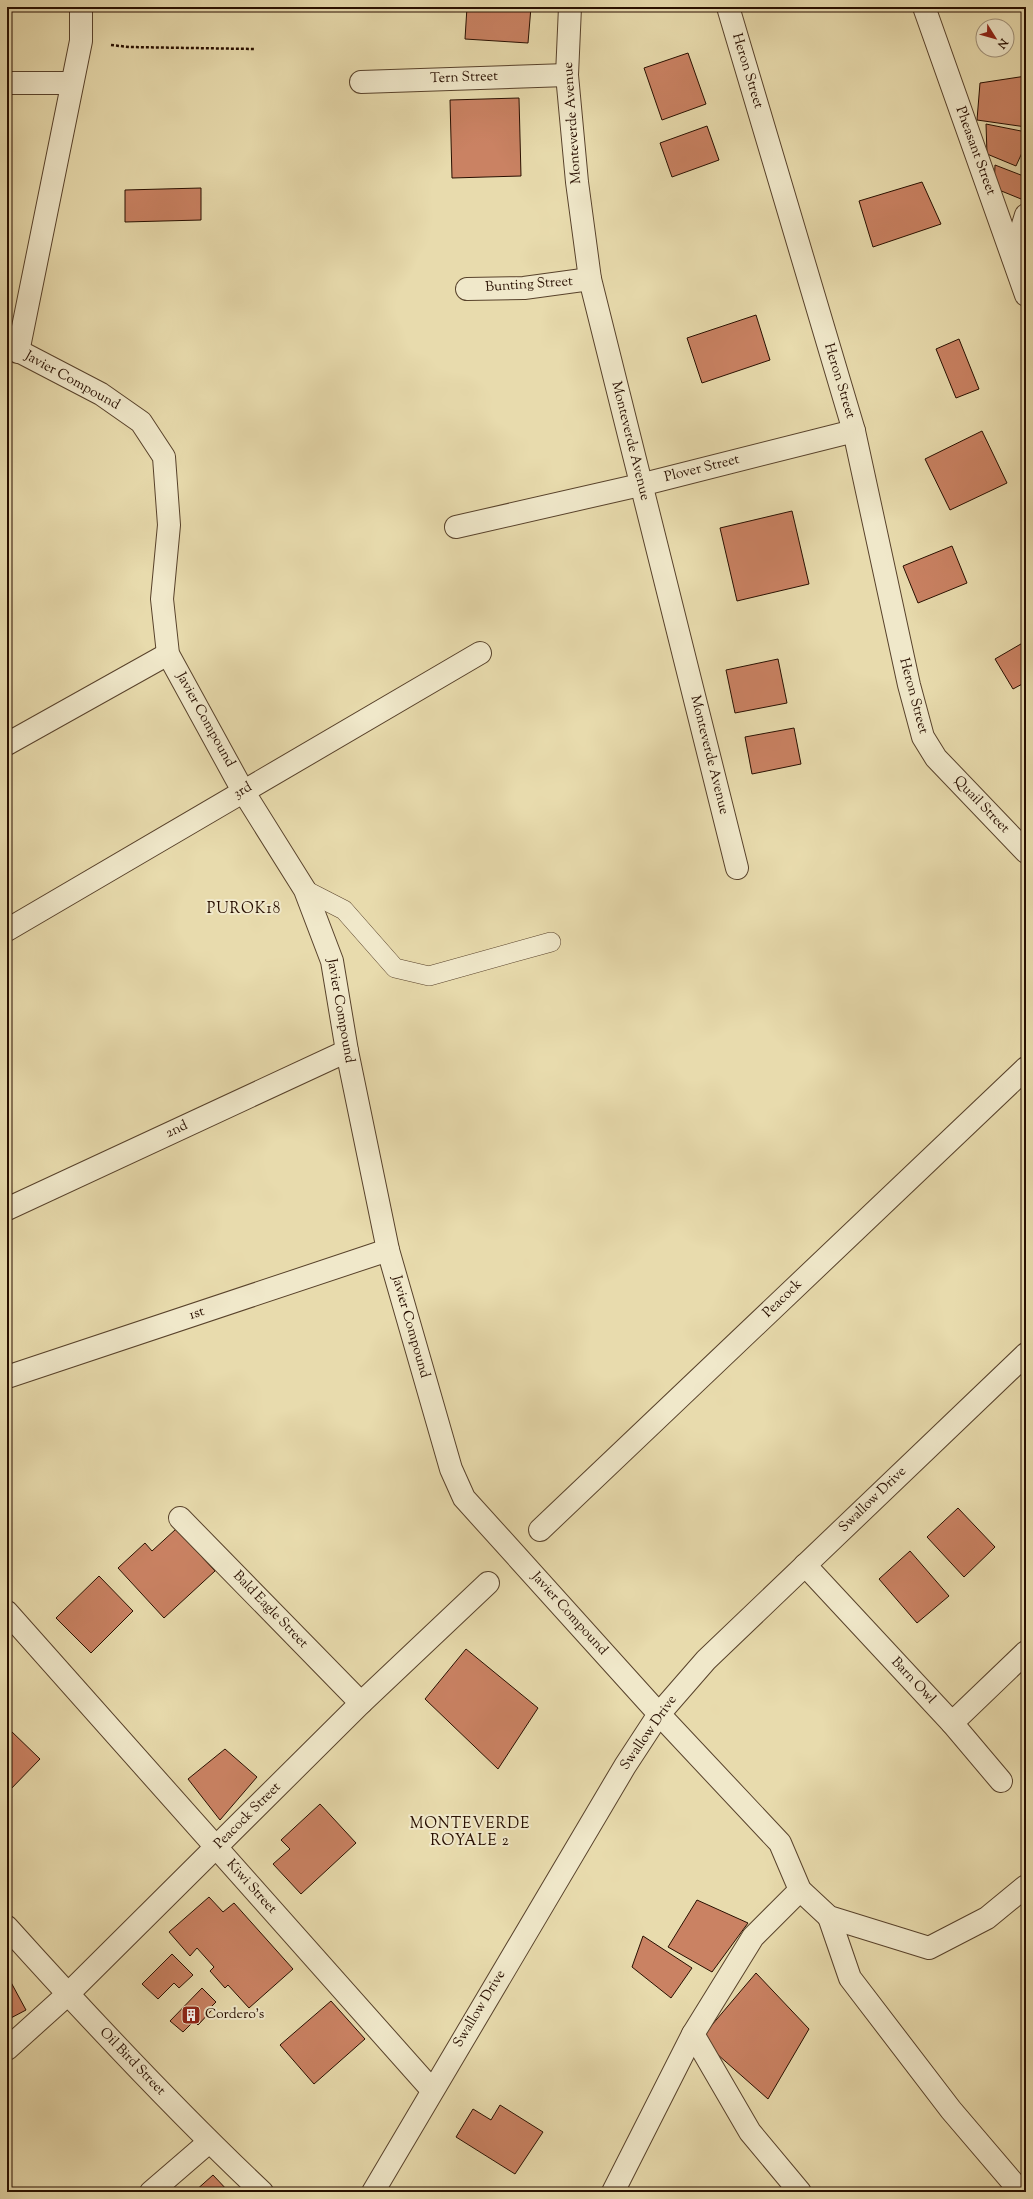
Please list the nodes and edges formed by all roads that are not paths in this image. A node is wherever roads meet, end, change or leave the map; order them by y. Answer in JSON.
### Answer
{"nodes":[{"id":1,"x":81,"y":7,"type":"edge"},
{"id":2,"x":570,"y":7,"type":"edge"},
{"id":3,"x":728,"y":7,"type":"edge"},
{"id":4,"x":924,"y":7,"type":"edge"},
{"id":5,"x":567,"y":75,"type":"junction"},
{"id":6,"x":361,"y":82,"type":"dead end"},
{"id":7,"x":7,"y":83,"type":"edge"},
{"id":8,"x":72,"y":83,"type":"junction"},
{"id":9,"x":1026,"y":215,"type":"edge"},
{"id":10,"x":1013,"y":257,"type":"junction"},
{"id":11,"x":590,"y":279,"type":"junction"},
{"id":12,"x":467,"y":289,"type":"dead end"},
{"id":13,"x":1026,"y":295,"type":"edge"},
{"id":14,"x":13,"y":348,"type":"edge"},
{"id":15,"x":854,"y":431,"type":"junction"},
{"id":16,"x":640,"y":485,"type":"junction"},
{"id":17,"x":456,"y":527,"type":"dead end"},
{"id":18,"x":480,"y":653,"type":"dead end"},
{"id":19,"x":168,"y":654,"type":"junction"},
{"id":20,"x":7,"y":744,"type":"edge"},
{"id":21,"x":936,"y":758,"type":"joint"},
{"id":22,"x":244,"y":791,"type":"junction"},
{"id":23,"x":1026,"y":852,"type":"edge"},
{"id":24,"x":737,"y":868,"type":"dead end"},
{"id":25,"x":305,"y":890,"type":"junction"},
{"id":26,"x":7,"y":930,"type":"edge"},
{"id":27,"x":551,"y":942,"type":"dead end"},
{"id":28,"x":347,"y":1051,"type":"junction"},
{"id":29,"x":1026,"y":1068,"type":"edge"},
{"id":30,"x":7,"y":1209,"type":"edge"},
{"id":31,"x":388,"y":1250,"type":"junction"},
{"id":32,"x":1026,"y":1354,"type":"edge"},
{"id":33,"x":7,"y":1377,"type":"edge"},
{"id":34,"x":180,"y":1518,"type":"dead end"},
{"id":35,"x":540,"y":1530,"type":"dead end"},
{"id":36,"x":805,"y":1565,"type":"junction"},
{"id":37,"x":488,"y":1583,"type":"dead end"},
{"id":38,"x":7,"y":1612,"type":"edge"},
{"id":39,"x":1026,"y":1652,"type":"edge"},
{"id":40,"x":361,"y":1703,"type":"junction"},
{"id":41,"x":659,"y":1714,"type":"junction"},
{"id":42,"x":952,"y":1723,"type":"junction"},
{"id":43,"x":1001,"y":1781,"type":"dead end"},
{"id":44,"x":216,"y":1848,"type":"junction"},
{"id":45,"x":1026,"y":1886,"type":"edge"},
{"id":46,"x":800,"y":1890,"type":"junction"},
{"id":47,"x":829,"y":1917,"type":"junction"},
{"id":48,"x":7,"y":1927,"type":"edge"},
{"id":49,"x":68,"y":1994,"type":"junction"},
{"id":50,"x":693,"y":2034,"type":"junction"},
{"id":51,"x":7,"y":2049,"type":"edge"},
{"id":52,"x":432,"y":2090,"type":"junction"},
{"id":53,"x":209,"y":2142,"type":"junction"},
{"id":54,"x":151,"y":2192,"type":"edge"},
{"id":55,"x":262,"y":2192,"type":"edge"},
{"id":56,"x":373,"y":2192,"type":"edge"},
{"id":57,"x":613,"y":2192,"type":"edge"},
{"id":58,"x":800,"y":2192,"type":"edge"},
{"id":59,"x":1021,"y":2192,"type":"edge"}],
"edges":[{"from":1,"to":8,"type":"street"},
{"from":2,"to":5,"type":"street","name":"Monteverde Avenue"},
{"from":3,"to":15,"type":"street","name":"Heron Street"},
{"from":4,"to":10,"type":"street","name":"Pheasant Street"},
{"from":5,"to":6,"type":"street","name":"Tern Street"},
{"from":5,"to":11,"type":"street","name":"Monteverde Avenue"},
{"from":7,"to":8,"type":"street"},
{"from":8,"to":14,"type":"street"},
{"from":9,"to":10,"type":"street"},
{"from":10,"to":13,"type":"street","name":"Pheasant Street"},
{"from":11,"to":12,"type":"street","name":"Bunting Street"},
{"from":11,"to":16,"type":"street","name":"Monteverde Avenue"},
{"from":14,"to":19,"type":"street","name":"Javier Compound"},
{"from":15,"to":16,"type":"street","name":"Plover Street"},
{"from":15,"to":21,"type":"street","name":"Heron Street"},
{"from":16,"to":17,"type":"street","name":"Plover Street"},
{"from":16,"to":24,"type":"street","name":"Monteverde Avenue"},
{"from":18,"to":22,"type":"street","name":"3rd"},
{"from":19,"to":20,"type":"street"},
{"from":19,"to":22,"type":"street","name":"Javier Compound"},
{"from":21,"to":23,"type":"street","name":"Quail Street"},
{"from":22,"to":25,"type":"street","name":"Javier Compound"},
{"from":22,"to":26,"type":"street","name":"3rd"},
{"from":25,"to":27,"type":"lane"},
{"from":25,"to":28,"type":"street","name":"Javier Compound"},
{"from":28,"to":30,"type":"street","name":"2nd"},
{"from":28,"to":31,"type":"street","name":"Javier Compound"},
{"from":29,"to":35,"type":"street","name":"Peacock"},
{"from":31,"to":33,"type":"street","name":"1st"},
{"from":31,"to":41,"type":"street","name":"Javier Compound"},
{"from":32,"to":36,"type":"street","name":"Swallow Drive"},
{"from":34,"to":40,"type":"street","name":"Bald Eagle Street"},
{"from":36,"to":41,"type":"street","name":"Swallow Drive"},
{"from":36,"to":42,"type":"street","name":"Barn Owl"},
{"from":37,"to":40,"type":"street","name":"Peacock Street"},
{"from":38,"to":44,"type":"street","name":"Kiwi Street"},
{"from":39,"to":42,"type":"street"},
{"from":40,"to":44,"type":"street","name":"Peacock Street"},
{"from":41,"to":46,"type":"street","name":"Javier Compound"},
{"from":41,"to":52,"type":"street","name":"Swallow Drive"},
{"from":42,"to":43,"type":"street","name":"Barn Owl"},
{"from":44,"to":49,"type":"street","name":"Peacock Street"},
{"from":44,"to":52,"type":"street","name":"Kiwi Street"},
{"from":45,"to":47,"type":"street"},
{"from":46,"to":47,"type":"street"},
{"from":46,"to":50,"type":"street"},
{"from":47,"to":59,"type":"street"},
{"from":48,"to":49,"type":"street","name":"Oil Bird Street"},
{"from":49,"to":51,"type":"street","name":"Peacock Street"},
{"from":49,"to":53,"type":"street","name":"Oil Bird Street"},
{"from":50,"to":57,"type":"street"},
{"from":50,"to":58,"type":"street"},
{"from":52,"to":56,"type":"street","name":"Swallow Drive"},
{"from":53,"to":54,"type":"street"},
{"from":53,"to":55,"type":"street","name":"Oil Bird Street"}]}
